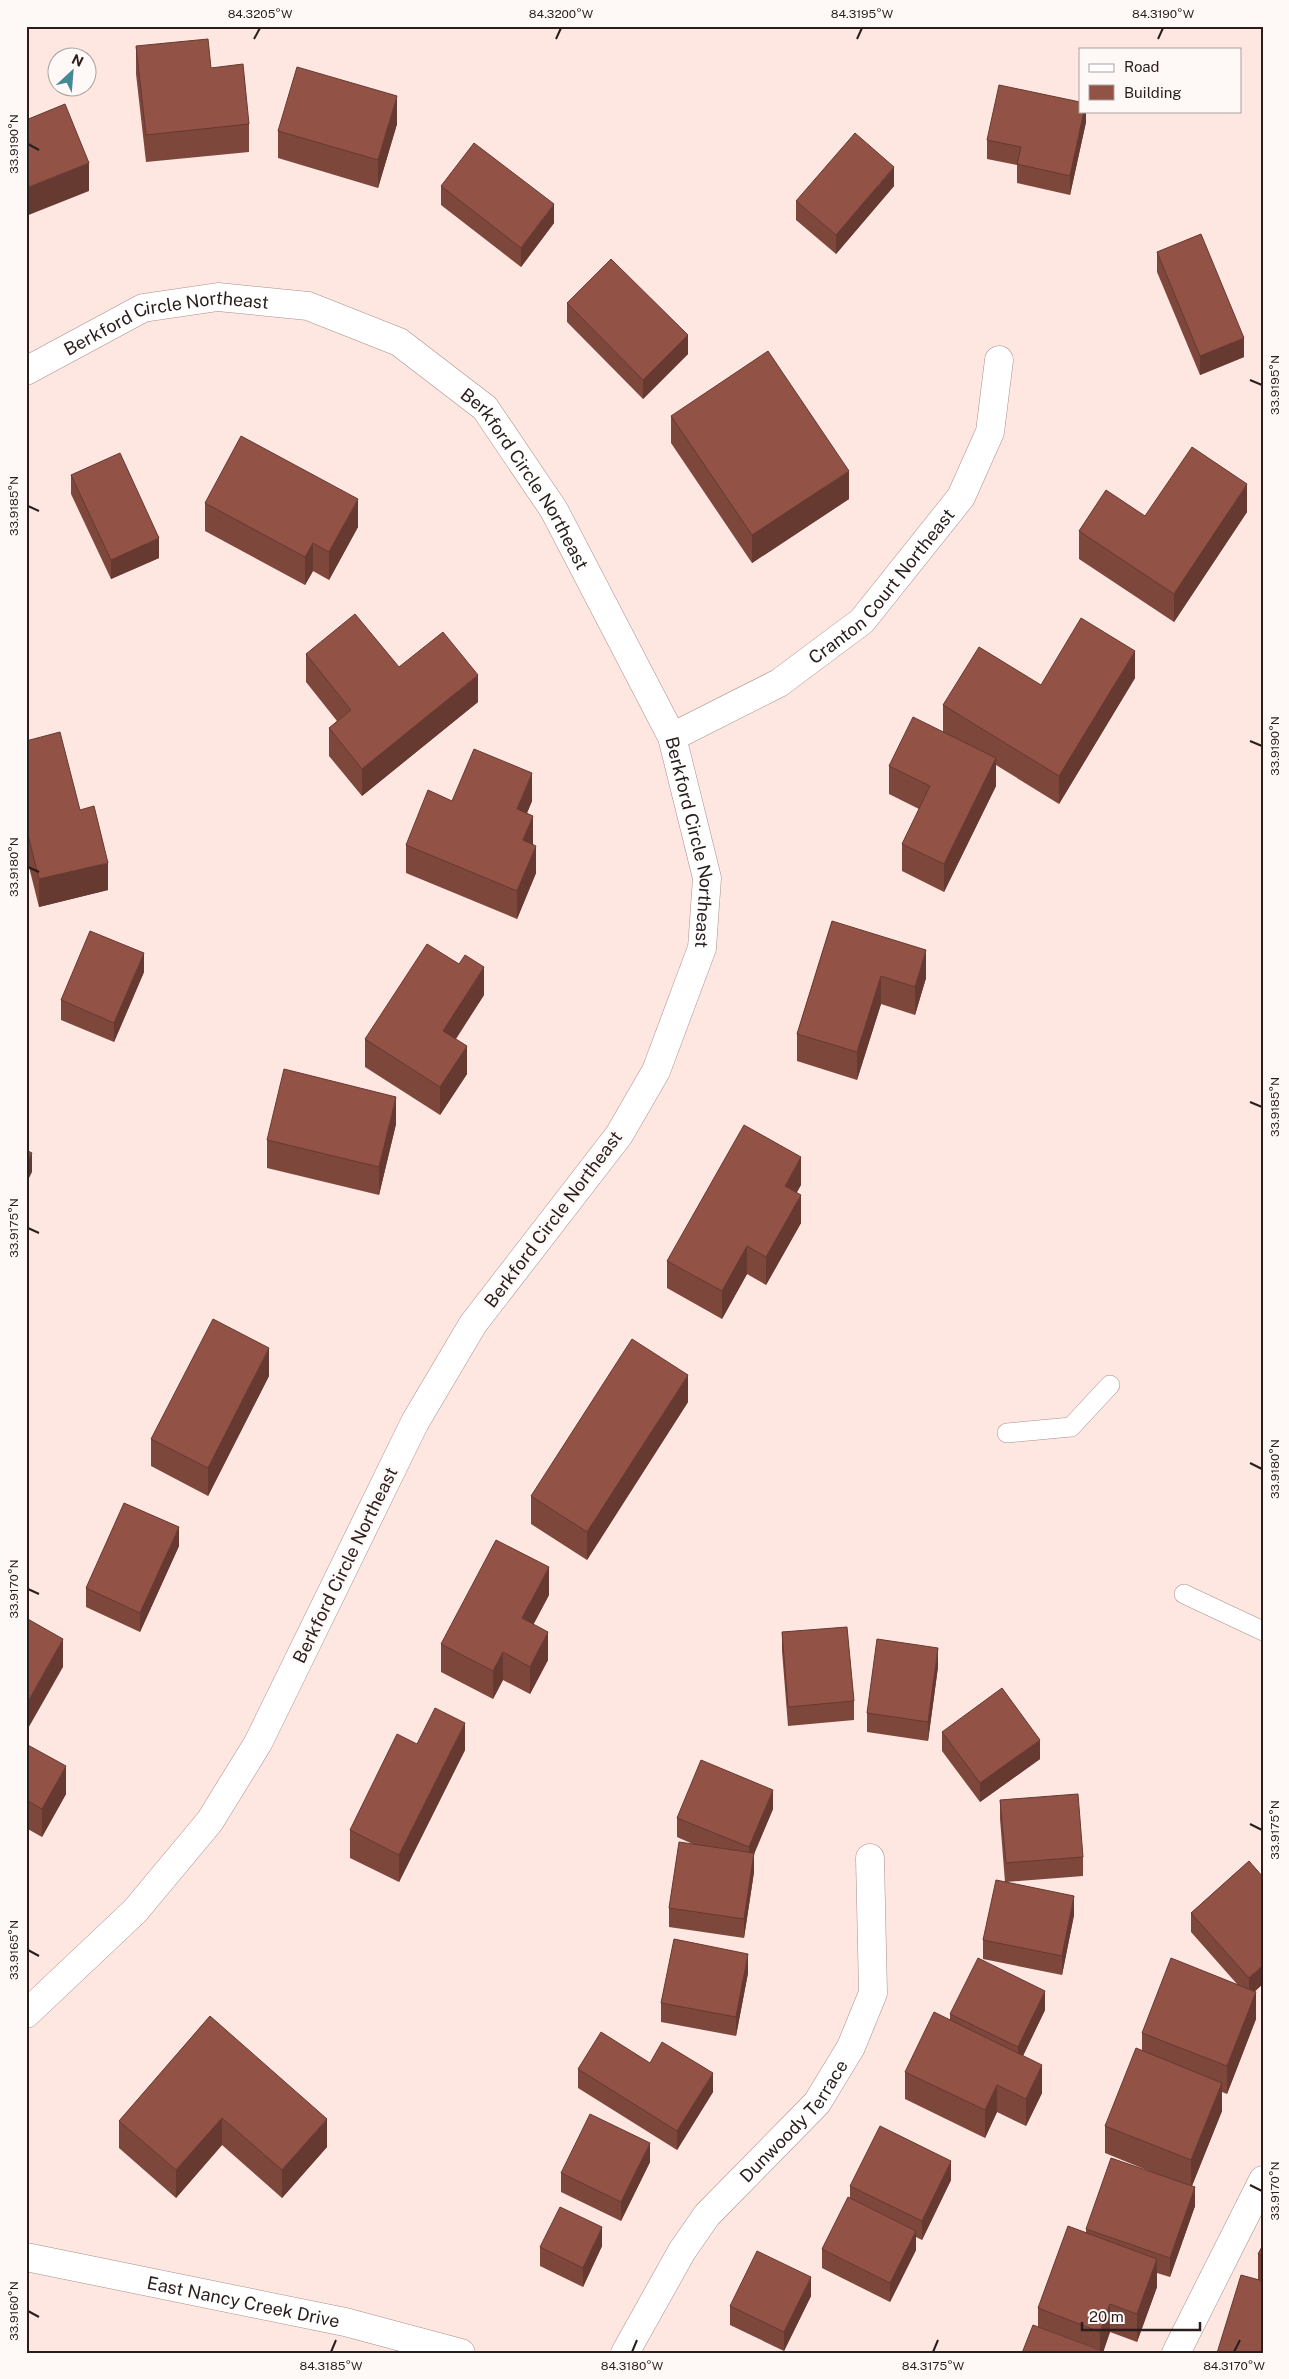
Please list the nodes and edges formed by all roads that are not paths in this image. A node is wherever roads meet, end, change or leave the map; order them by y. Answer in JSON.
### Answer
{"nodes":[{"id":1,"x":999,"y":360,"type":"dead end"},
{"id":2,"x":26,"y":371,"type":"edge"},
{"id":3,"x":672,"y":737,"type":"junction"},
{"id":4,"x":1110,"y":1385,"type":"dead end"},
{"id":5,"x":1007,"y":1433,"type":"dead end"},
{"id":6,"x":1184,"y":1594,"type":"dead end"},
{"id":7,"x":1263,"y":1631,"type":"edge"},
{"id":8,"x":870,"y":1858,"type":"dead end"},
{"id":9,"x":26,"y":2014,"type":"edge"},
{"id":10,"x":1263,"y":2180,"type":"edge"},
{"id":11,"x":26,"y":2257,"type":"edge"},
{"id":12,"x":461,"y":2353,"type":"edge"},
{"id":13,"x":626,"y":2353,"type":"edge"},
{"id":14,"x":1176,"y":2353,"type":"edge"}],
"edges":[{"from":1,"to":3,"type":"street","name":"Cranton Court Northeast"},
{"from":2,"to":3,"type":"street","name":"Berkford Circle Northeast"},
{"from":3,"to":9,"type":"street","name":"Berkford Circle Northeast"},
{"from":4,"to":5,"type":"lane"},
{"from":6,"to":7,"type":"lane"},
{"from":8,"to":13,"type":"street","name":"Dunwoody Terrace"},
{"from":10,"to":14,"type":"street"},
{"from":11,"to":12,"type":"street","name":"East Nancy Creek Drive"}]}
